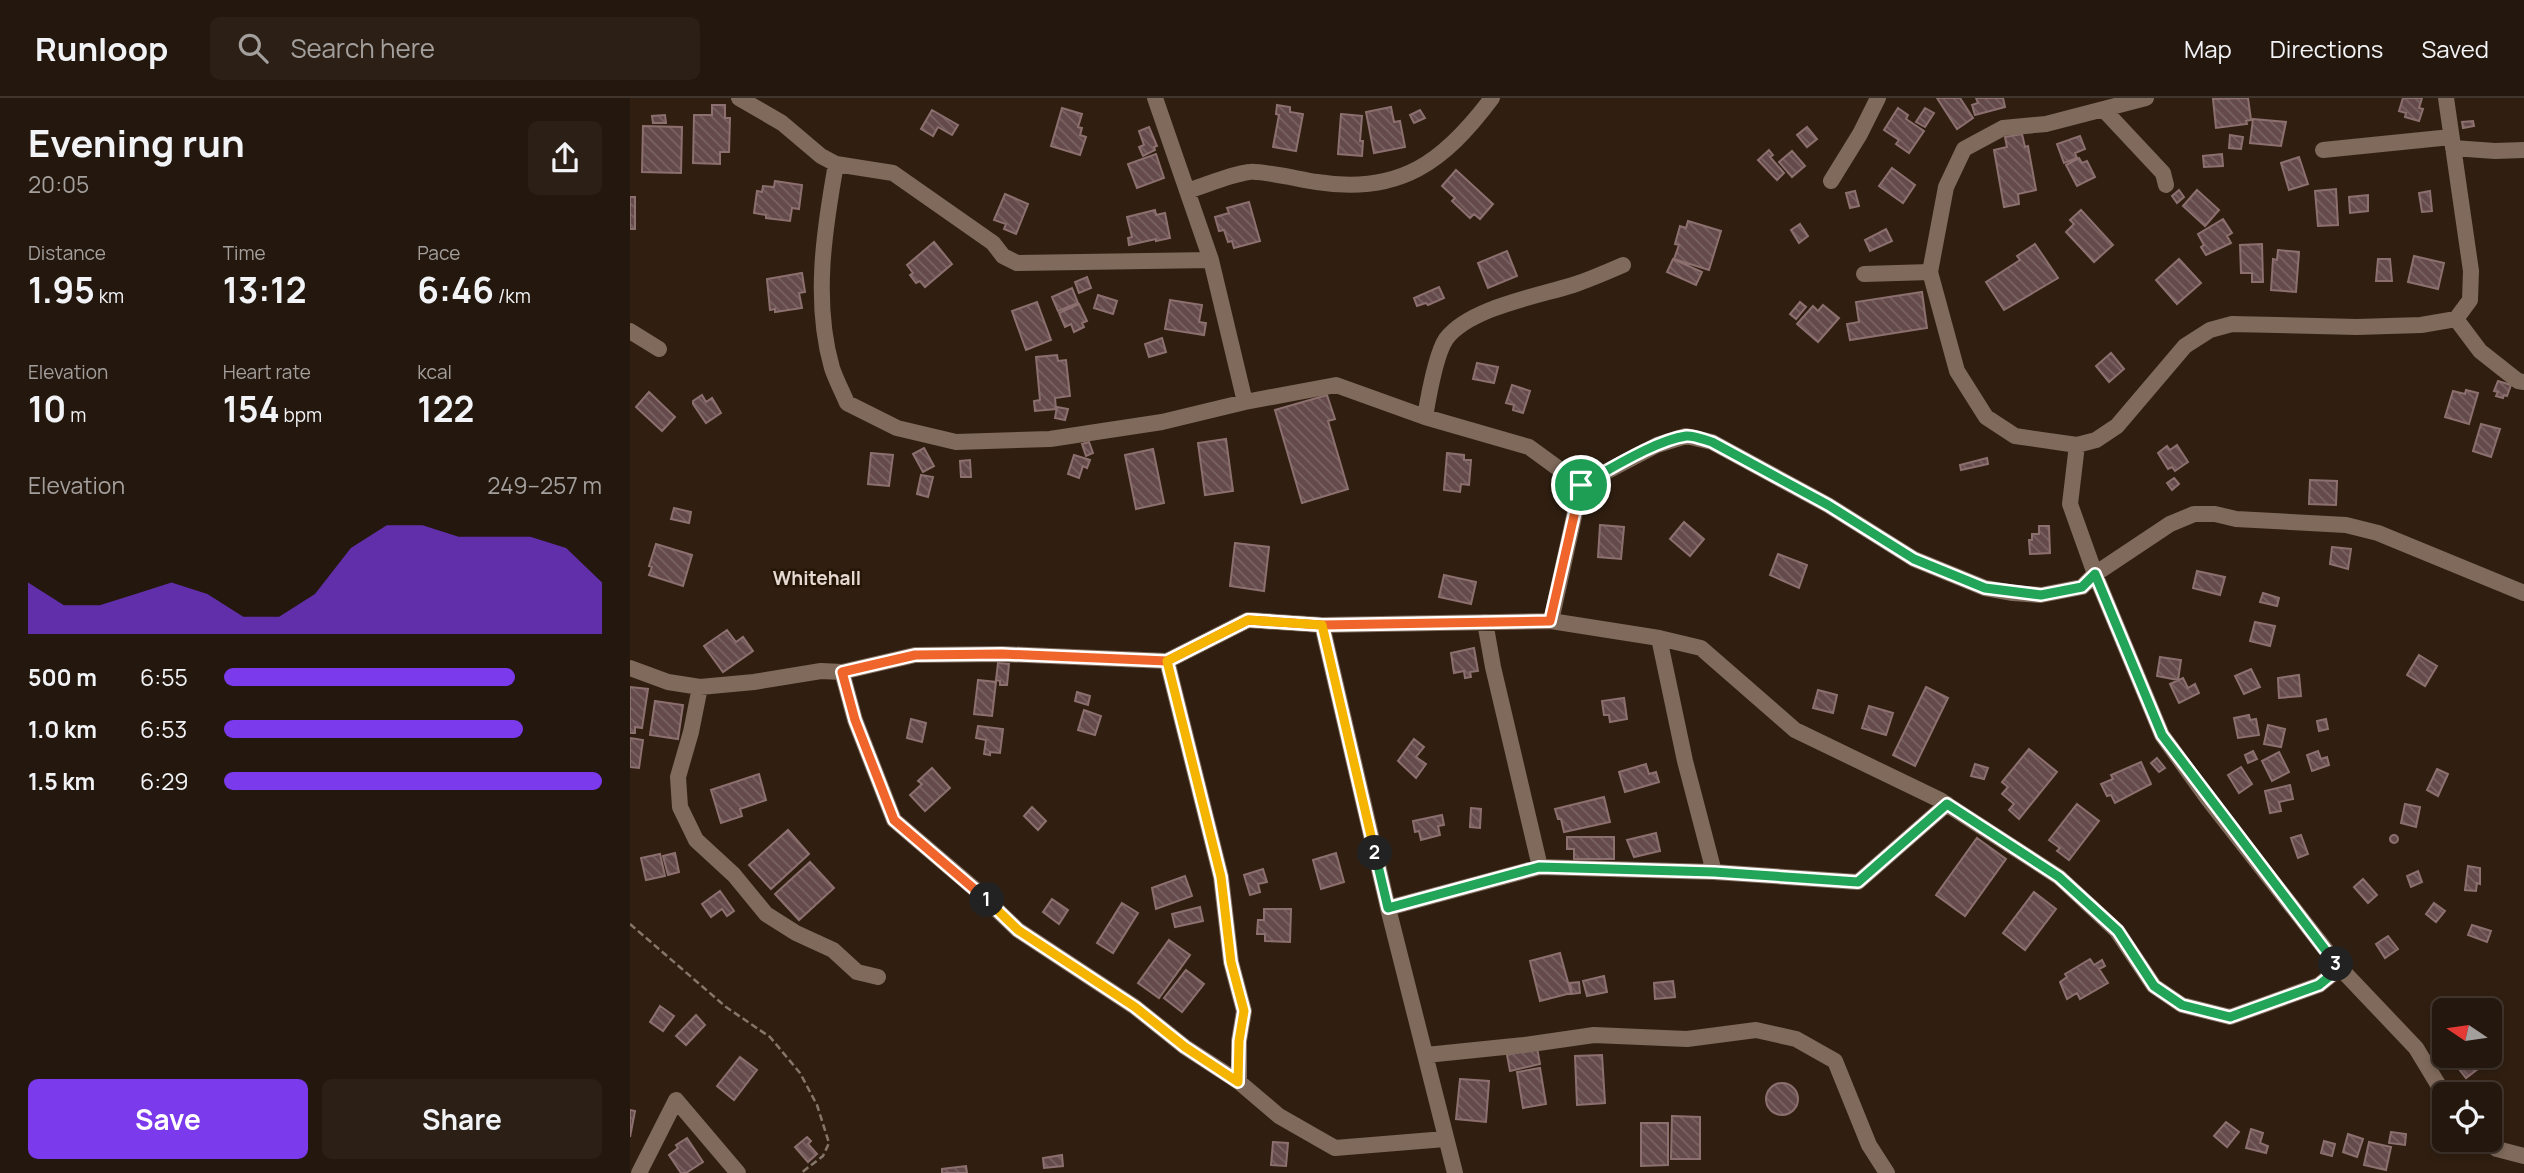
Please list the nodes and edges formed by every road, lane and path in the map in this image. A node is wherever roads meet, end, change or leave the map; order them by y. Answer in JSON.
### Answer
{"nodes":[{"id":1,"x":739,"y":98,"type":"edge"},
{"id":2,"x":1154,"y":98,"type":"edge"},
{"id":3,"x":1492,"y":98,"type":"edge"},
{"id":4,"x":1878,"y":98,"type":"edge"},
{"id":5,"x":2146,"y":98,"type":"edge"},
{"id":6,"x":2446,"y":98,"type":"edge"},
{"id":7,"x":2104,"y":110,"type":"junction"},
{"id":8,"x":2452,"y":142,"type":"junction"},
{"id":9,"x":2323,"y":150,"type":"dead end"},
{"id":10,"x":2524,"y":150,"type":"edge"},
{"id":11,"x":836,"y":164,"type":"junction"},
{"id":12,"x":1831,"y":181,"type":"dead end"},
{"id":13,"x":2166,"y":185,"type":"dead end"},
{"id":14,"x":1187,"y":191,"type":"junction"},
{"id":15,"x":1211,"y":260,"type":"junction"},
{"id":16,"x":1623,"y":265,"type":"dead end"},
{"id":17,"x":1930,"y":272,"type":"junction"},
{"id":18,"x":1864,"y":274,"type":"dead end"},
{"id":19,"x":2456,"y":319,"type":"junction"},
{"id":20,"x":630,"y":331,"type":"edge"},
{"id":21,"x":659,"y":349,"type":"dead end"},
{"id":22,"x":2524,"y":382,"type":"edge"},
{"id":23,"x":1245,"y":402,"type":"junction"},
{"id":24,"x":1425,"y":417,"type":"junction"},
{"id":25,"x":2077,"y":445,"type":"junction"},
{"id":26,"x":1581,"y":485,"type":"junction"},
{"id":27,"x":2095,"y":574,"type":"junction"},
{"id":28,"x":2524,"y":593,"type":"edge"},
{"id":29,"x":1550,"y":621,"type":"junction"},
{"id":30,"x":1485,"y":622,"type":"junction"},
{"id":31,"x":1322,"y":625,"type":"junction"},
{"id":32,"x":1659,"y":638,"type":"junction"},
{"id":33,"x":1167,"y":661,"type":"junction"},
{"id":34,"x":630,"y":668,"type":"edge"},
{"id":35,"x":842,"y":672,"type":"junction"},
{"id":36,"x":700,"y":687,"type":"junction"},
{"id":37,"x":1947,"y":804,"type":"junction"},
{"id":38,"x":1539,"y":867,"type":"junction"},
{"id":39,"x":1714,"y":872,"type":"junction"},
{"id":40,"x":1388,"y":908,"type":"junction"},
{"id":41,"x":630,"y":924,"type":"edge"},
{"id":42,"x":2340,"y":968,"type":"junction"},
{"id":43,"x":878,"y":977,"type":"dead end"},
{"id":44,"x":1426,"y":1055,"type":"junction"},
{"id":45,"x":1238,"y":1082,"type":"junction"},
{"id":46,"x":2437,"y":1082,"type":"edge"},
{"id":47,"x":1445,"y":1139,"type":"junction"},
{"id":48,"x":2502,"y":1150,"type":"edge"},
{"id":49,"x":2524,"y":1156,"type":"edge"},
{"id":50,"x":639,"y":1173,"type":"edge"},
{"id":51,"x":738,"y":1173,"type":"edge"},
{"id":52,"x":801,"y":1173,"type":"edge"},
{"id":53,"x":1455,"y":1173,"type":"edge"},
{"id":54,"x":1887,"y":1173,"type":"edge"}],
"edges":[{"from":1,"to":11,"type":"street"},
{"from":2,"to":14,"type":"street"},
{"from":3,"to":14,"type":"street"},
{"from":4,"to":12,"type":"street"},
{"from":5,"to":7,"type":"street"},
{"from":6,"to":8,"type":"street"},
{"from":7,"to":13,"type":"street"},
{"from":7,"to":17,"type":"street"},
{"from":8,"to":9,"type":"street"},
{"from":8,"to":10,"type":"street"},
{"from":8,"to":19,"type":"street"},
{"from":11,"to":15,"type":"street"},
{"from":11,"to":23,"type":"street"},
{"from":14,"to":15,"type":"street"},
{"from":15,"to":23,"type":"street"},
{"from":16,"to":24,"type":"street"},
{"from":17,"to":18,"type":"street"},
{"from":17,"to":25,"type":"street"},
{"from":19,"to":22,"type":"street"},
{"from":19,"to":25,"type":"street"},
{"from":20,"to":21,"type":"street"},
{"from":23,"to":24,"type":"street"},
{"from":24,"to":26,"type":"street"},
{"from":25,"to":27,"type":"street"},
{"from":26,"to":27,"type":"street"},
{"from":26,"to":29,"type":"street"},
{"from":27,"to":28,"type":"street"},
{"from":27,"to":42,"type":"street"},
{"from":29,"to":30,"type":"street"},
{"from":29,"to":32,"type":"street"},
{"from":30,"to":31,"type":"street"},
{"from":30,"to":38,"type":"street"},
{"from":31,"to":33,"type":"street"},
{"from":31,"to":40,"type":"street"},
{"from":32,"to":37,"type":"street"},
{"from":32,"to":39,"type":"street"},
{"from":33,"to":35,"type":"street"},
{"from":33,"to":45,"type":"street"},
{"from":34,"to":36,"type":"street"},
{"from":35,"to":36,"type":"street"},
{"from":35,"to":45,"type":"street"},
{"from":36,"to":43,"type":"street"},
{"from":37,"to":39,"type":"street"},
{"from":37,"to":42,"type":"street"},
{"from":38,"to":39,"type":"street"},
{"from":38,"to":40,"type":"street"},
{"from":40,"to":44,"type":"street"},
{"from":41,"to":52,"type":"path"},
{"from":42,"to":46,"type":"street"},
{"from":44,"to":47,"type":"street"},
{"from":44,"to":54,"type":"street"},
{"from":45,"to":47,"type":"street"},
{"from":47,"to":53,"type":"street"},
{"from":48,"to":49,"type":"street"},
{"from":50,"to":51,"type":"street"}]}
